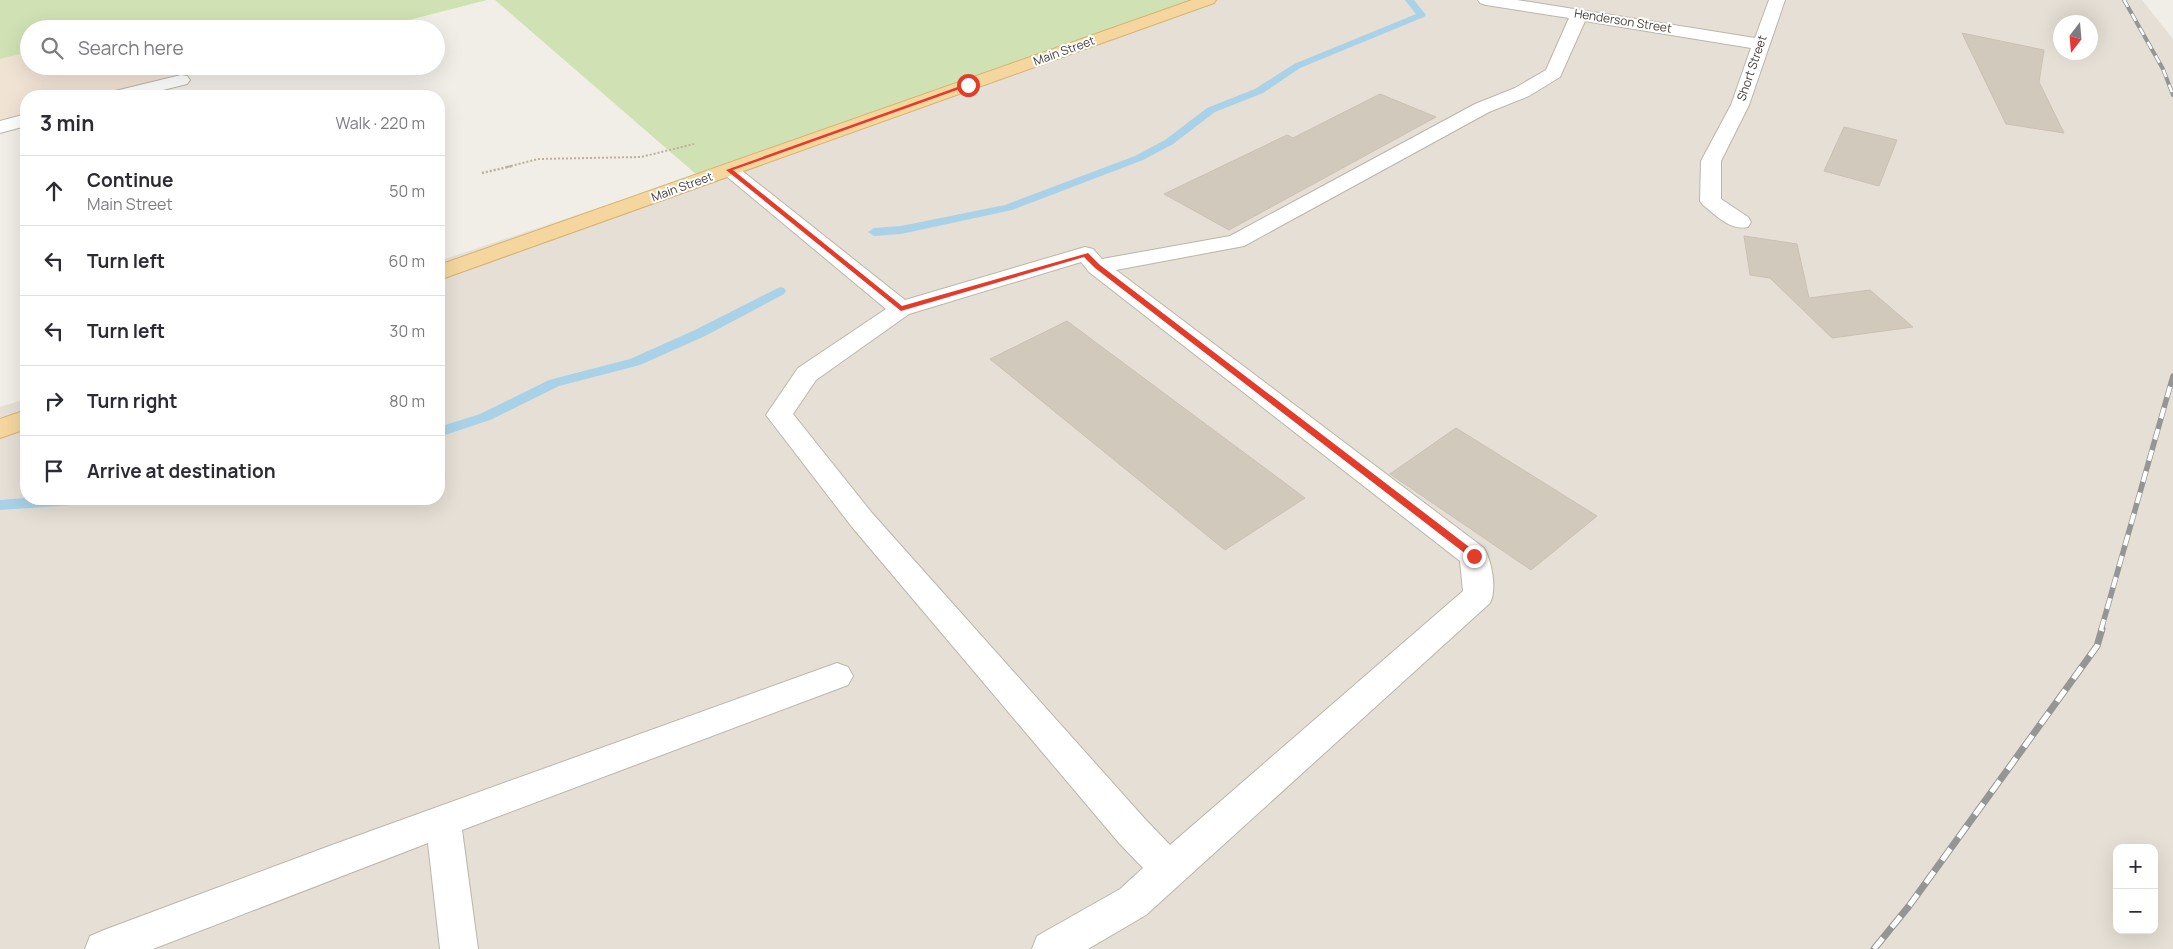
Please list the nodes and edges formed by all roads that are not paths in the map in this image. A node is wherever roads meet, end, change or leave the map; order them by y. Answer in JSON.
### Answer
{"nodes":[{"id":1,"x":1208,"y":0,"type":"edge"},
{"id":2,"x":1486,"y":0,"type":"edge"},
{"id":3,"x":1777,"y":0,"type":"edge"},
{"id":4,"x":1579,"y":15,"type":"junction"},
{"id":5,"x":1760,"y":44,"type":"junction"},
{"id":6,"x":181,"y":80,"type":"dead end"},
{"id":7,"x":142,"y":90,"type":"edge"},
{"id":8,"x":20,"y":122,"type":"edge"},
{"id":9,"x":0,"y":127,"type":"edge"},
{"id":10,"x":729,"y":170,"type":"junction"},
{"id":11,"x":1740,"y":222,"type":"dead end"},
{"id":12,"x":1097,"y":267,"type":"junction"},
{"id":13,"x":445,"y":271,"type":"edge"},
{"id":14,"x":901,"y":309,"type":"junction"},
{"id":15,"x":20,"y":421,"type":"edge"},
{"id":16,"x":0,"y":429,"type":"edge"},
{"id":17,"x":837,"y":676,"type":"dead end"},
{"id":18,"x":443,"y":821,"type":"junction"},
{"id":19,"x":1169,"y":869,"type":"junction"},
{"id":20,"x":104,"y":949,"type":"edge"},
{"id":21,"x":459,"y":949,"type":"edge"},
{"id":22,"x":1051,"y":949,"type":"edge"}],
"edges":[{"from":1,"to":10,"type":"main road","name":"Main Street"},
{"from":2,"to":4,"type":"street","name":"Henderson Street"},
{"from":3,"to":5,"type":"street","name":"Short Street"},
{"from":4,"to":5,"type":"street","name":"Henderson Street"},
{"from":4,"to":12,"type":"street"},
{"from":5,"to":11,"type":"street","name":"Short Street"},
{"from":6,"to":7,"type":"street"},
{"from":8,"to":9,"type":"street"},
{"from":10,"to":13,"type":"main road","name":"Main Street"},
{"from":10,"to":14,"type":"street"},
{"from":12,"to":14,"type":"street"},
{"from":12,"to":19,"type":"street"},
{"from":14,"to":19,"type":"street"},
{"from":15,"to":16,"type":"main road"},
{"from":17,"to":18,"type":"street"},
{"from":18,"to":20,"type":"street"},
{"from":18,"to":21,"type":"street"},
{"from":19,"to":22,"type":"street"}]}
